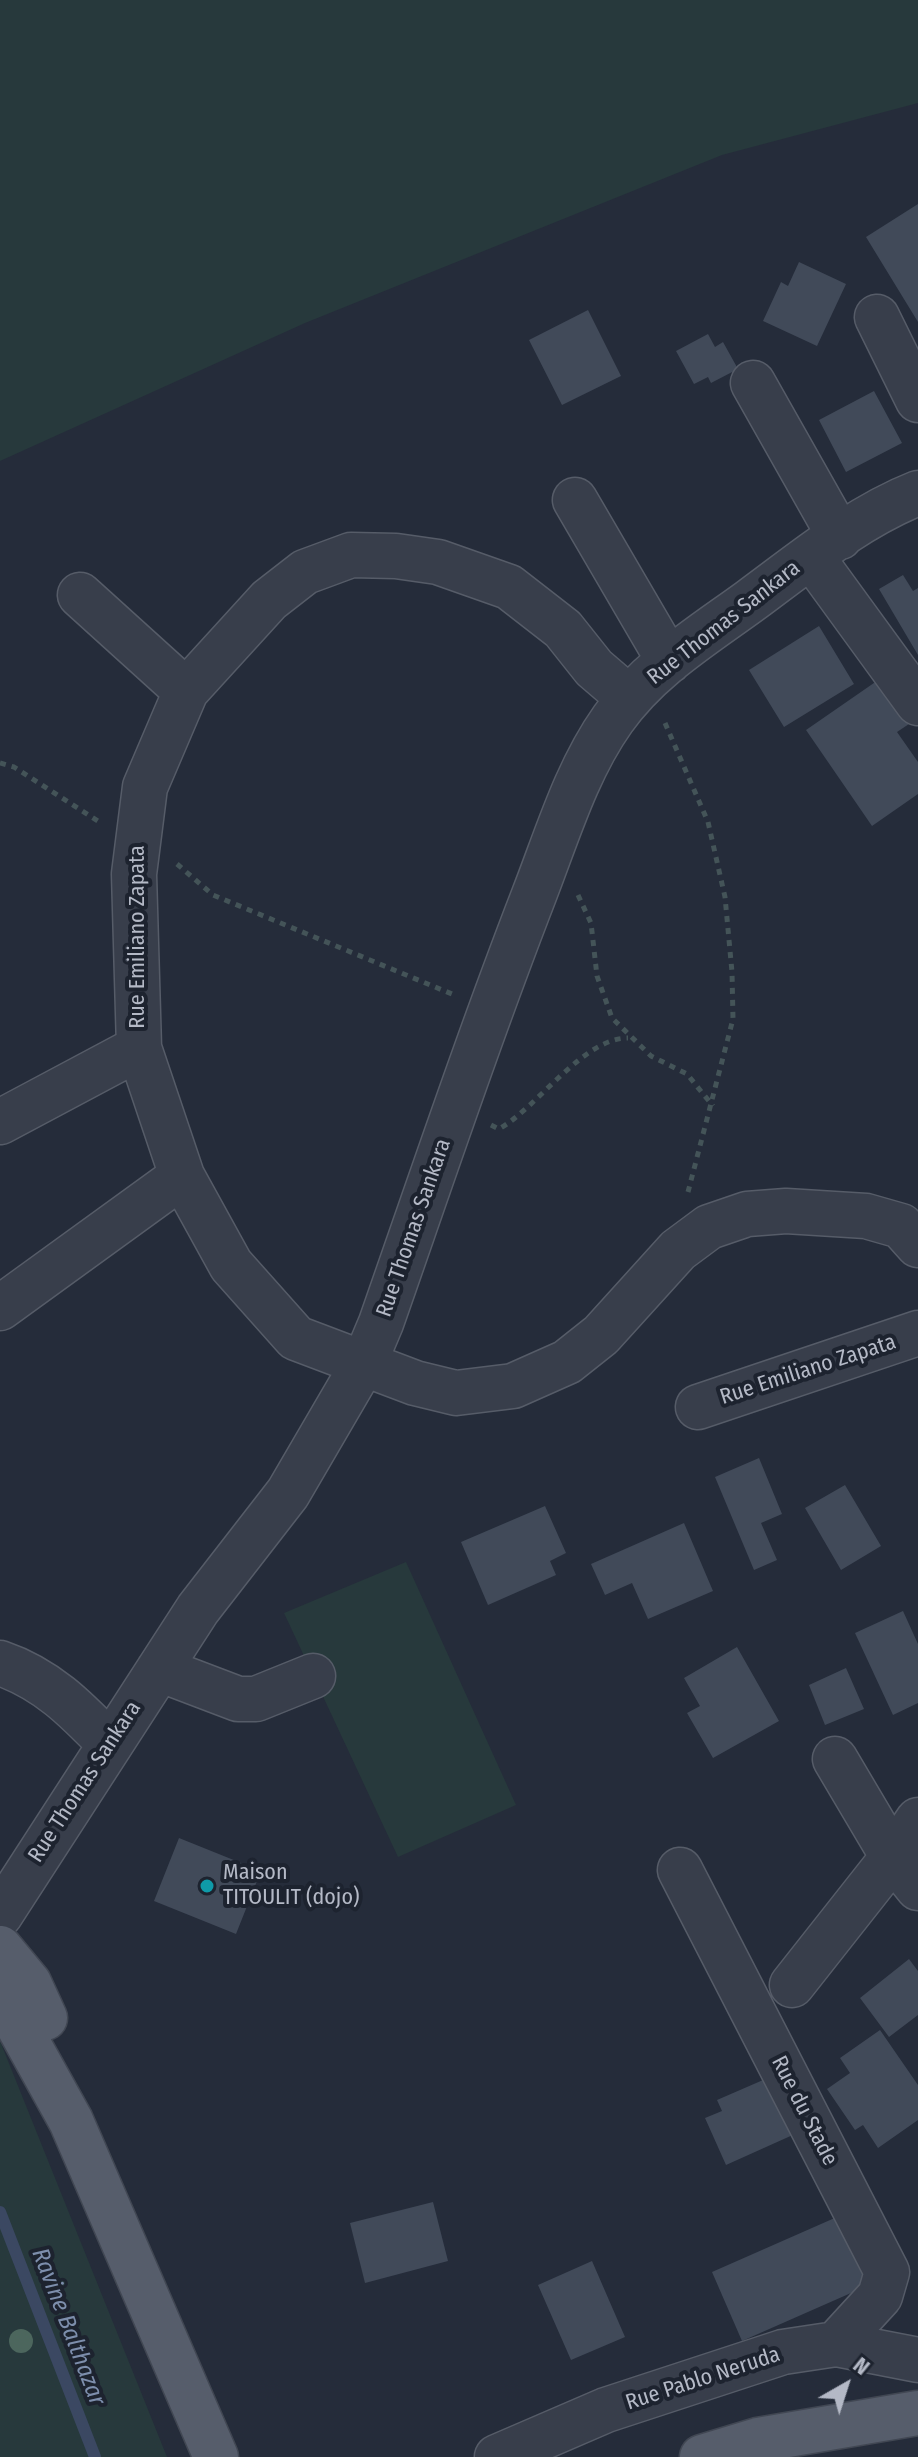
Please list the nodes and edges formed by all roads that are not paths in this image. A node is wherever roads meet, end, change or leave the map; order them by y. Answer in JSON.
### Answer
{"nodes":[{"id":1,"x":877,"y":317,"type":"dead end"},
{"id":2,"x":753,"y":383,"type":"dead end"},
{"id":3,"x":918,"y":400,"type":"edge"},
{"id":4,"x":918,"y":493,"type":"edge"},
{"id":5,"x":575,"y":500,"type":"dead end"},
{"id":6,"x":826,"y":547,"type":"junction"},
{"id":7,"x":80,"y":595,"type":"dead end"},
{"id":8,"x":647,"y":681,"type":"junction"},
{"id":9,"x":186,"y":691,"type":"junction"},
{"id":10,"x":918,"y":703,"type":"edge"},
{"id":11,"x":139,"y":1048,"type":"junction"},
{"id":12,"x":0,"y":1122,"type":"edge"},
{"id":13,"x":182,"y":1176,"type":"junction"},
{"id":14,"x":918,"y":1245,"type":"edge"},
{"id":15,"x":0,"y":1308,"type":"edge"},
{"id":16,"x":918,"y":1333,"type":"edge"},
{"id":17,"x":365,"y":1361,"type":"junction"},
{"id":18,"x":698,"y":1407,"type":"dead end"},
{"id":19,"x":0,"y":1663,"type":"edge"},
{"id":20,"x":159,"y":1669,"type":"junction"},
{"id":21,"x":313,"y":1676,"type":"dead end"},
{"id":22,"x":110,"y":1744,"type":"junction"},
{"id":23,"x":835,"y":1759,"type":"dead end"},
{"id":24,"x":918,"y":1820,"type":"edge"},
{"id":25,"x":680,"y":1870,"type":"dead end"},
{"id":26,"x":906,"y":1873,"type":"edge"},
{"id":27,"x":0,"y":1915,"type":"edge"},
{"id":28,"x":0,"y":1948,"type":"edge"},
{"id":29,"x":792,"y":1985,"type":"dead end"},
{"id":30,"x":0,"y":1993,"type":"edge"},
{"id":31,"x":71,"y":2121,"type":"junction"},
{"id":32,"x":836,"y":2344,"type":"junction"},
{"id":33,"x":918,"y":2360,"type":"edge"},
{"id":34,"x":918,"y":2413,"type":"edge"},
{"id":35,"x":216,"y":2457,"type":"edge"},
{"id":36,"x":497,"y":2457,"type":"edge"},
{"id":37,"x":704,"y":2457,"type":"edge"}],
"edges":[{"from":1,"to":3,"type":"street"},
{"from":2,"to":6,"type":"street"},
{"from":4,"to":6,"type":"street"},
{"from":5,"to":8,"type":"street"},
{"from":6,"to":8,"type":"street","name":"Rue Thomas Sankara"},
{"from":6,"to":10,"type":"street"},
{"from":7,"to":9,"type":"street"},
{"from":8,"to":9,"type":"street","name":"Rue Emiliano Zapata"},
{"from":8,"to":17,"type":"street","name":"Rue Thomas Sankara"},
{"from":9,"to":11,"type":"street","name":"Rue Emiliano Zapata"},
{"from":11,"to":12,"type":"street","name":"Rue Emiliano Zapata"},
{"from":11,"to":13,"type":"street","name":"Rue Emiliano Zapata"},
{"from":13,"to":15,"type":"street"},
{"from":13,"to":17,"type":"street","name":"Rue Emiliano Zapata"},
{"from":14,"to":17,"type":"street","name":"Rue Emiliano Zapata"},
{"from":16,"to":18,"type":"street","name":"Rue Emiliano Zapata"},
{"from":17,"to":20,"type":"street","name":"Rue Thomas Sankara"},
{"from":19,"to":22,"type":"street"},
{"from":20,"to":21,"type":"street"},
{"from":20,"to":22,"type":"street","name":"Rue Thomas Sankara"},
{"from":22,"to":27,"type":"street","name":"Rue Thomas Sankara"},
{"from":23,"to":26,"type":"street"},
{"from":24,"to":26,"type":"street"},
{"from":25,"to":32,"type":"street","name":"Rue du Stade"},
{"from":26,"to":29,"type":"street"},
{"from":28,"to":31,"type":"main road"},
{"from":30,"to":31,"type":"main road"},
{"from":31,"to":35,"type":"main road"},
{"from":32,"to":33,"type":"street","name":"Rue Pablo Neruda"},
{"from":32,"to":36,"type":"street","name":"Rue Pablo Neruda"},
{"from":34,"to":37,"type":"main road"}]}
